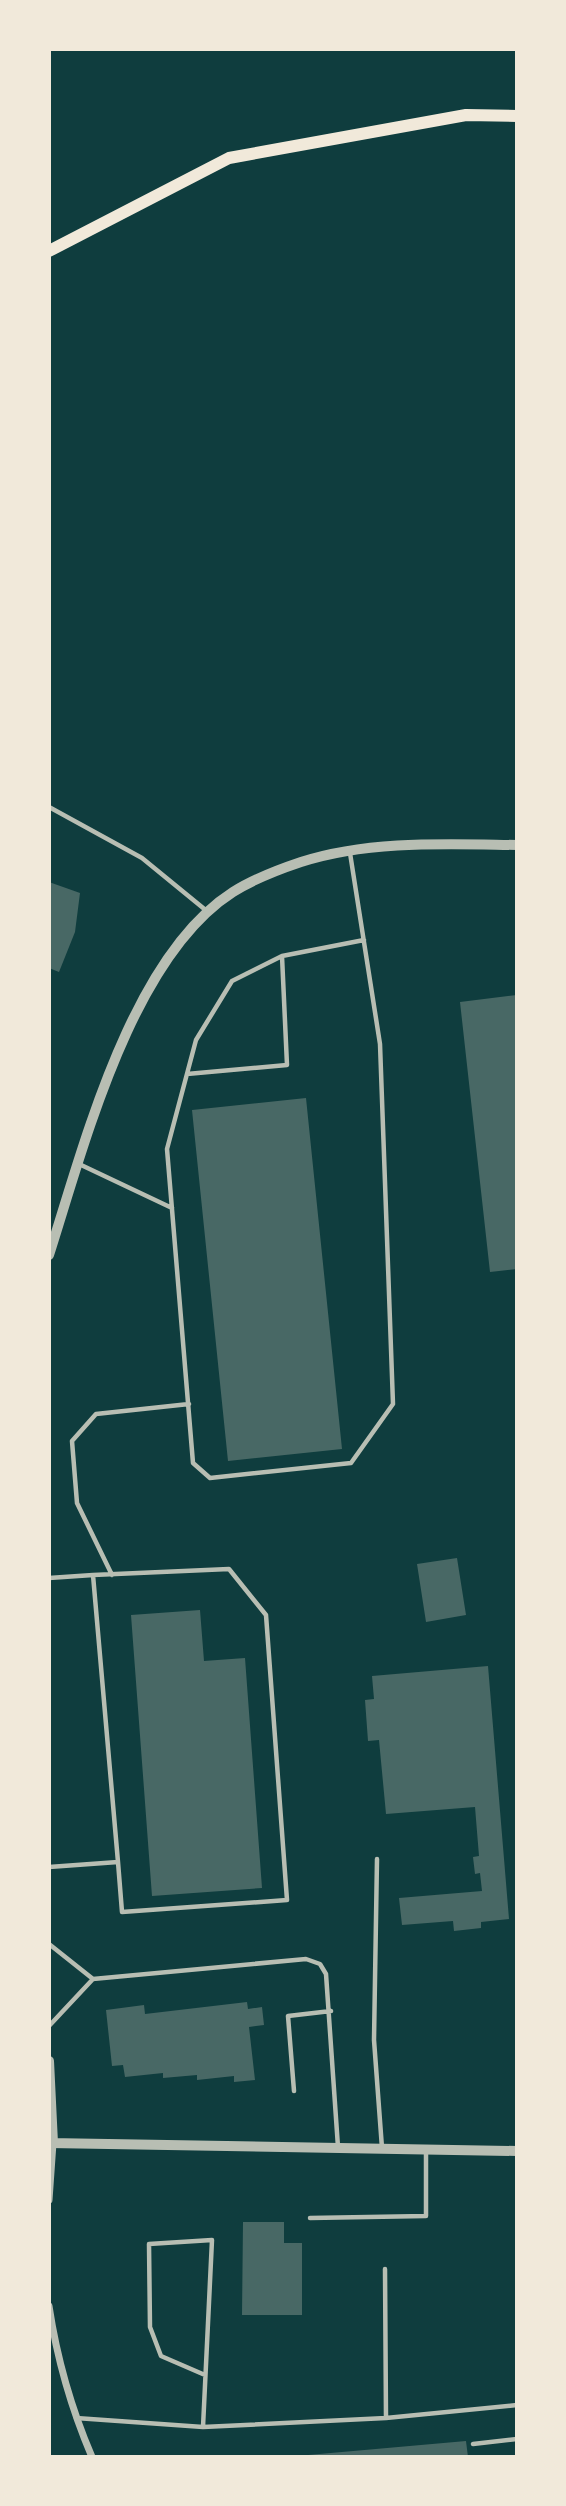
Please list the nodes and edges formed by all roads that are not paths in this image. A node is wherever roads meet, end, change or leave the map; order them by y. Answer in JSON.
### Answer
{"nodes":[{"id":1,"x":517,"y":116,"type":"edge"},
{"id":2,"x":49,"y":251,"type":"edge"},
{"id":3,"x":49,"y":807,"type":"edge"},
{"id":4,"x":517,"y":845,"type":"edge"},
{"id":5,"x":350,"y":852,"type":"junction"},
{"id":6,"x":208,"y":913,"type":"junction"},
{"id":7,"x":364,"y":940,"type":"junction"},
{"id":8,"x":282,"y":956,"type":"junction"},
{"id":9,"x":187,"y":1074,"type":"junction"},
{"id":10,"x":78,"y":1164,"type":"junction"},
{"id":11,"x":172,"y":1208,"type":"junction"},
{"id":12,"x":49,"y":1255,"type":"edge"},
{"id":13,"x":189,"y":1404,"type":"junction"},
{"id":14,"x":112,"y":1574,"type":"junction"},
{"id":15,"x":93,"y":1576,"type":"junction"},
{"id":16,"x":49,"y":1578,"type":"edge"},
{"id":17,"x":377,"y":1859,"type":"dead end"},
{"id":18,"x":118,"y":1862,"type":"junction"},
{"id":19,"x":49,"y":1867,"type":"edge"},
{"id":20,"x":49,"y":1944,"type":"edge"},
{"id":21,"x":93,"y":1979,"type":"junction"},
{"id":22,"x":331,"y":2011,"type":"junction"},
{"id":23,"x":49,"y":2026,"type":"edge"},
{"id":24,"x":49,"y":2061,"type":"edge"},
{"id":25,"x":294,"y":2091,"type":"dead end"},
{"id":26,"x":51,"y":2143,"type":"edge"},
{"id":27,"x":338,"y":2148,"type":"junction"},
{"id":28,"x":382,"y":2149,"type":"junction"},
{"id":29,"x":426,"y":2149,"type":"junction"},
{"id":30,"x":517,"y":2151,"type":"edge"},
{"id":31,"x":49,"y":2200,"type":"edge"},
{"id":32,"x":310,"y":2218,"type":"dead end"},
{"id":33,"x":385,"y":2269,"type":"dead end"},
{"id":34,"x":49,"y":2306,"type":"edge"},
{"id":35,"x":205,"y":2375,"type":"junction"},
{"id":36,"x":517,"y":2405,"type":"edge"},
{"id":37,"x":75,"y":2417,"type":"junction"},
{"id":38,"x":386,"y":2418,"type":"junction"},
{"id":39,"x":203,"y":2427,"type":"junction"},
{"id":40,"x":517,"y":2439,"type":"edge"},
{"id":41,"x":473,"y":2444,"type":"dead end"},
{"id":42,"x":92,"y":2457,"type":"edge"}],
"edges":[{"from":1,"to":2,"type":"main road"},
{"from":3,"to":6,"type":"lane"},
{"from":4,"to":5,"type":"street"},
{"from":5,"to":6,"type":"street"},
{"from":5,"to":7,"type":"lane"},
{"from":6,"to":10,"type":"street"},
{"from":7,"to":8,"type":"lane"},
{"from":7,"to":13,"type":"lane"},
{"from":8,"to":9,"type":"lane"},
{"from":8,"to":9,"type":"lane"},
{"from":9,"to":11,"type":"lane"},
{"from":10,"to":11,"type":"lane"},
{"from":10,"to":12,"type":"street"},
{"from":11,"to":13,"type":"lane"},
{"from":13,"to":14,"type":"lane"},
{"from":14,"to":15,"type":"lane"},
{"from":14,"to":18,"type":"lane"},
{"from":15,"to":16,"type":"lane"},
{"from":15,"to":18,"type":"lane"},
{"from":17,"to":28,"type":"lane"},
{"from":18,"to":19,"type":"lane"},
{"from":20,"to":21,"type":"lane"},
{"from":21,"to":22,"type":"lane"},
{"from":21,"to":23,"type":"lane"},
{"from":22,"to":25,"type":"lane"},
{"from":22,"to":27,"type":"lane"},
{"from":24,"to":26,"type":"street"},
{"from":26,"to":27,"type":"street"},
{"from":26,"to":31,"type":"street"},
{"from":27,"to":28,"type":"street"},
{"from":28,"to":29,"type":"street"},
{"from":29,"to":30,"type":"street"},
{"from":29,"to":32,"type":"lane"},
{"from":33,"to":38,"type":"lane"},
{"from":34,"to":37,"type":"street"},
{"from":35,"to":35,"type":"lane"},
{"from":35,"to":39,"type":"lane"},
{"from":36,"to":38,"type":"lane"},
{"from":37,"to":39,"type":"lane"},
{"from":37,"to":42,"type":"street"},
{"from":38,"to":39,"type":"lane"},
{"from":40,"to":41,"type":"lane"}]}
